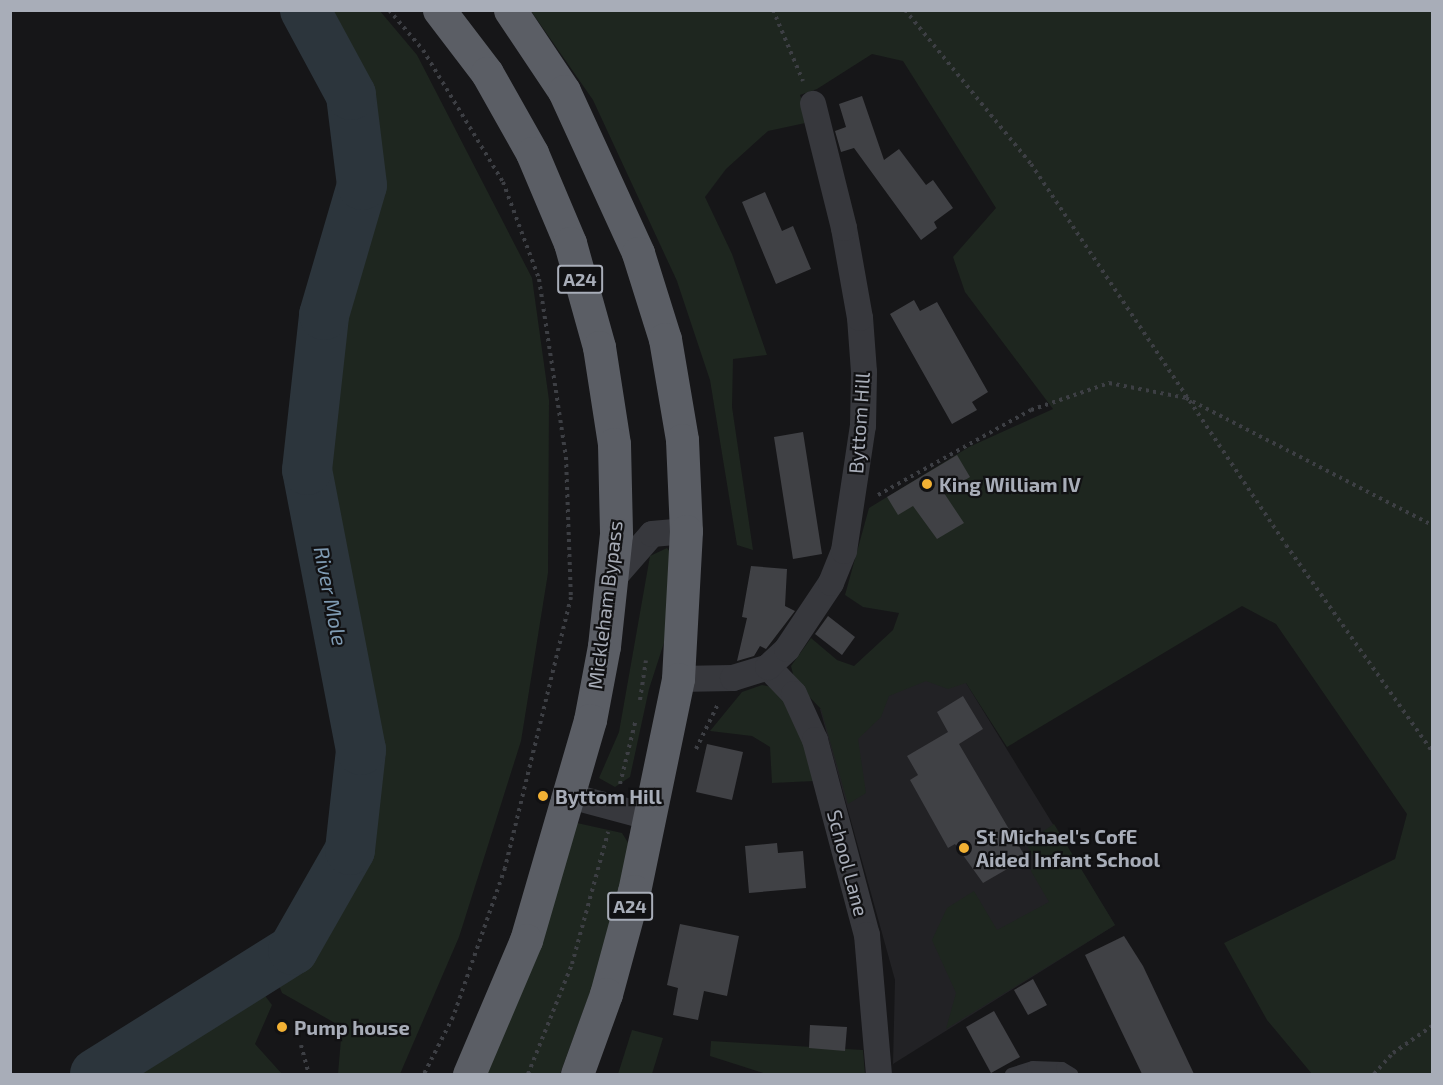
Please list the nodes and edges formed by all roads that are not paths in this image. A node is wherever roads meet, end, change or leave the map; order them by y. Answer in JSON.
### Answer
{"nodes":[{"id":1,"x":439,"y":10,"type":"edge"},
{"id":2,"x":510,"y":10,"type":"edge"},
{"id":3,"x":813,"y":104,"type":"road end"},
{"id":4,"x":686,"y":531,"type":"junction"},
{"id":5,"x":611,"y":581,"type":"junction"},
{"id":6,"x":768,"y":667,"type":"junction"},
{"id":7,"x":678,"y":679,"type":"junction"},
{"id":8,"x":570,"y":796,"type":"junction"},
{"id":9,"x":649,"y":817,"type":"junction"},
{"id":10,"x":469,"y":1074,"type":"edge"},
{"id":11,"x":577,"y":1074,"type":"edge"},
{"id":12,"x":879,"y":1074,"type":"edge"},
{"id":13,"x":1011,"y":1074,"type":"edge"},
{"id":14,"x":1072,"y":1074,"type":"edge"}],
"edges":[{"from":1,"to":5,"type":"highway","name":"Mickleham Bypass","number":"A24"},
{"from":2,"to":4,"type":"highway","number":"A24"},
{"from":3,"to":6,"type":"street","name":"Byttom Hill"},
{"from":4,"to":5,"type":"street"},
{"from":4,"to":7,"type":"highway","number":"A24"},
{"from":5,"to":8,"type":"highway","name":"Mickleham Bypass","number":"A24"},
{"from":6,"to":7,"type":"street","name":"Byttom Hill"},
{"from":6,"to":12,"type":"street","name":"School Lane"},
{"from":7,"to":9,"type":"highway","number":"A24"},
{"from":8,"to":9,"type":"street"},
{"from":8,"to":10,"type":"highway","name":"Mickleham Bypass","number":"A24"},
{"from":9,"to":11,"type":"highway","number":"A24"},
{"from":13,"to":14,"type":"lane"}]}
